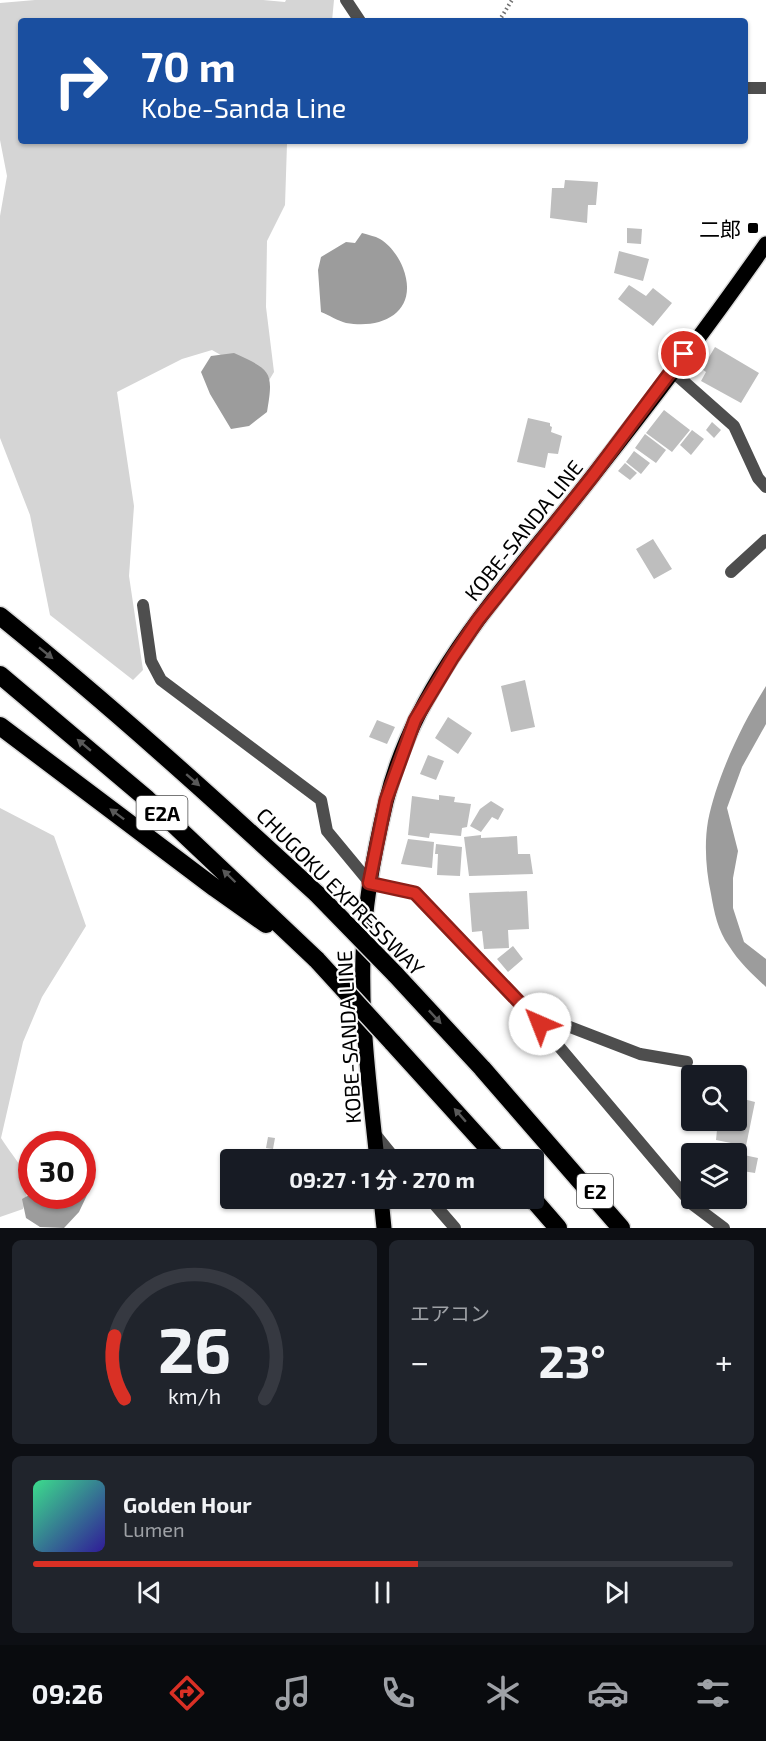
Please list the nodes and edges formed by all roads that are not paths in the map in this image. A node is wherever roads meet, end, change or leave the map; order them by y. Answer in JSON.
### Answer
{"nodes":[{"id":1,"x":345,"y":0,"type":"edge"},
{"id":2,"x":358,"y":18,"type":"edge"},
{"id":3,"x":748,"y":88,"type":"edge"},
{"id":4,"x":766,"y":88,"type":"edge"},
{"id":5,"x":766,"y":244,"type":"edge"},
{"id":6,"x":672,"y":371,"type":"junction"},
{"id":7,"x":766,"y":487,"type":"edge"},
{"id":8,"x":766,"y":540,"type":"edge"},
{"id":9,"x":731,"y":572,"type":"dead end"},
{"id":10,"x":143,"y":605,"type":"dead end"},
{"id":11,"x":0,"y":616,"type":"edge"},
{"id":12,"x":0,"y":675,"type":"edge"},
{"id":13,"x":0,"y":726,"type":"edge"},
{"id":14,"x":369,"y":883,"type":"junction"},
{"id":15,"x":317,"y":960,"type":"junction"},
{"id":16,"x":540,"y":1024,"type":"junction"},
{"id":17,"x":687,"y":1062,"type":"dead end"},
{"id":18,"x":375,"y":1134,"type":"junction"},
{"id":19,"x":376,"y":1149,"type":"edge"},
{"id":20,"x":387,"y":1149,"type":"edge"},
{"id":21,"x":489,"y":1149,"type":"edge"},
{"id":22,"x":558,"y":1154,"type":"junction"},
{"id":23,"x":382,"y":1209,"type":"edge"},
{"id":24,"x":438,"y":1209,"type":"edge"},
{"id":25,"x":539,"y":1209,"type":"edge"},
{"id":26,"x":541,"y":1209,"type":"edge"},
{"id":27,"x":384,"y":1228,"type":"edge"},
{"id":28,"x":454,"y":1228,"type":"edge"},
{"id":29,"x":552,"y":1228,"type":"edge"},
{"id":30,"x":558,"y":1228,"type":"edge"},
{"id":31,"x":621,"y":1228,"type":"edge"},
{"id":32,"x":632,"y":1228,"type":"edge"},
{"id":33,"x":724,"y":1228,"type":"edge"}],
"edges":[{"from":1,"to":2,"type":"street"},
{"from":3,"to":4,"type":"street"},
{"from":5,"to":6,"type":"main road","name":"KOBE-SANDA LINE"},
{"from":6,"to":7,"type":"street"},
{"from":6,"to":14,"type":"main road","name":"KOBE-SANDA LINE"},
{"from":8,"to":9,"type":"street"},
{"from":10,"to":14,"type":"street"},
{"from":11,"to":22,"type":"highway","name":"CHUGOKU EXPRESSWAY","number":"E2A","one_way":true,"bridge":true},
{"from":15,"to":12,"type":"highway","number":"E2A","one_way":true},
{"from":15,"to":13,"type":"highway","one_way":true},
{"from":14,"to":16,"type":"street"},
{"from":14,"to":18,"type":"main road","name":"KOBE-SANDA LINE"},
{"from":21,"to":15,"type":"highway","number":"E2A","one_way":true,"bridge":true},
{"from":16,"to":17,"type":"street"},
{"from":16,"to":33,"type":"street"},
{"from":18,"to":19,"type":"main road","name":"KOBE-SANDA LINE"},
{"from":18,"to":20,"type":"street"},
{"from":22,"to":31,"type":"highway","name":"CHUGOKU EXPRESSWAY","number":"E2A"},
{"from":22,"to":32,"type":"highway","number":"E2"},
{"from":23,"to":27,"type":"main road"},
{"from":24,"to":28,"type":"street"},
{"from":25,"to":29,"type":"highway"},
{"from":26,"to":30,"type":"highway"}]}
